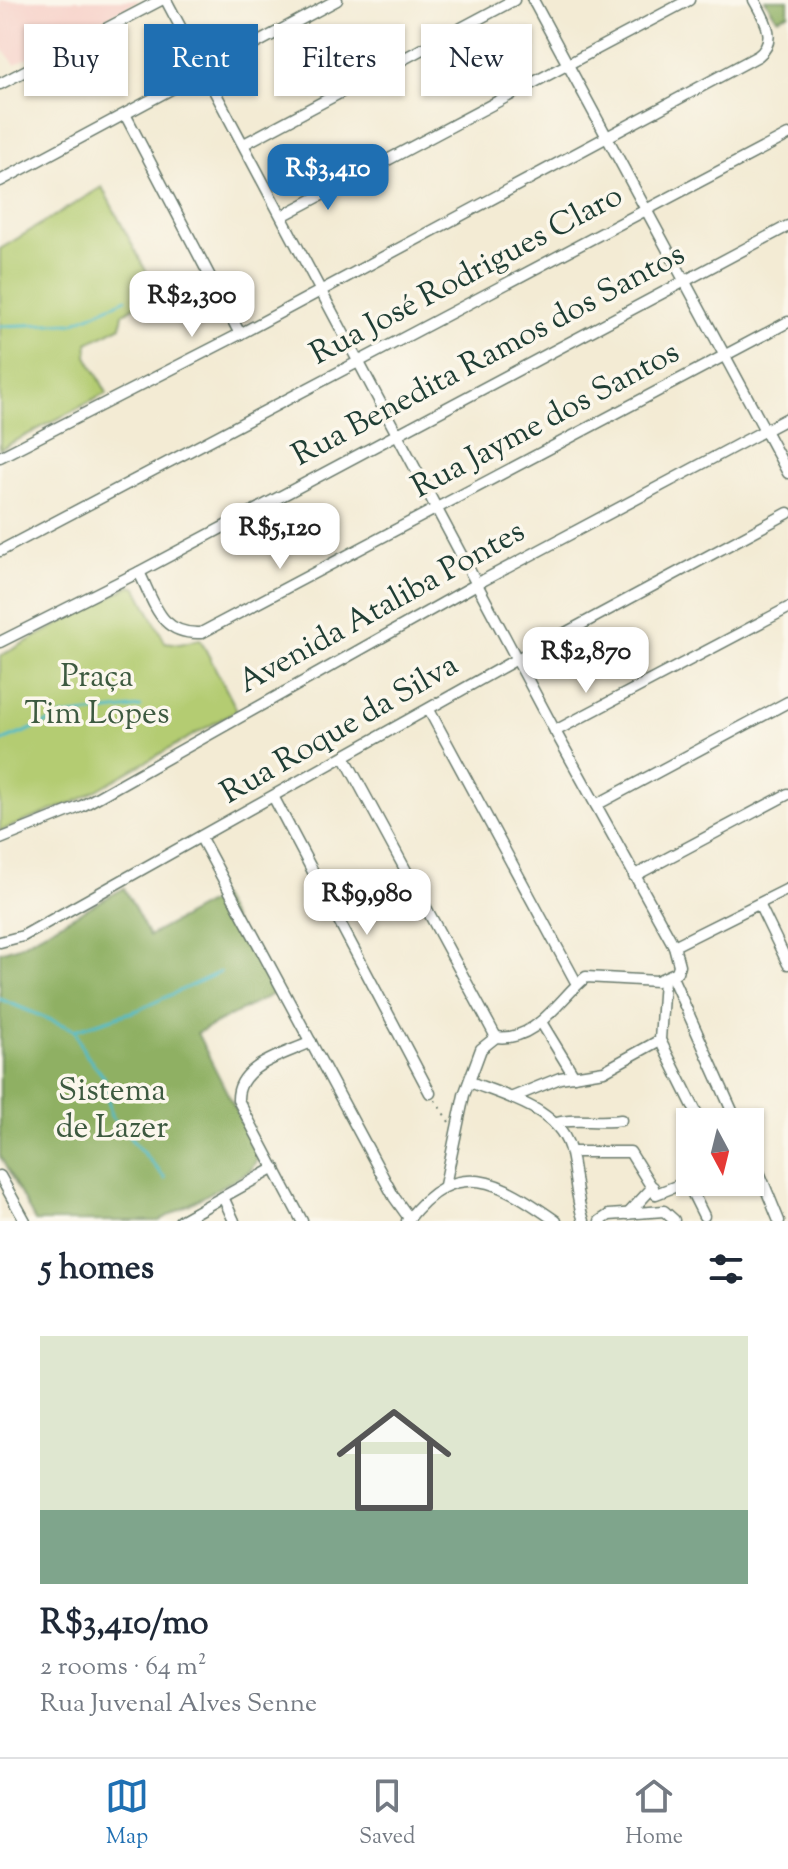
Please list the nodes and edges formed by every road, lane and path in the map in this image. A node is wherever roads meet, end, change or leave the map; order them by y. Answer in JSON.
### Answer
{"nodes":[{"id":1,"x":164,"y":0,"type":"edge"},
{"id":2,"x":337,"y":0,"type":"edge"},
{"id":3,"x":514,"y":0,"type":"edge"},
{"id":4,"x":533,"y":0,"type":"edge"},
{"id":5,"x":689,"y":0,"type":"edge"},
{"id":6,"x":754,"y":0,"type":"edge"},
{"id":7,"x":178,"y":24,"type":"edge"},
{"id":8,"x":258,"y":42,"type":"edge"},
{"id":9,"x":567,"y":65,"type":"junction"},
{"id":10,"x":1,"y":80,"type":"edge"},
{"id":11,"x":160,"y":96,"type":"edge"},
{"id":12,"x":218,"y":96,"type":"edge"},
{"id":13,"x":126,"y":116,"type":"junction"},
{"id":14,"x":788,"y":135,"type":"edge"},
{"id":15,"x":607,"y":137,"type":"junction"},
{"id":16,"x":244,"y":144,"type":"junction"},
{"id":17,"x":0,"y":181,"type":"edge"},
{"id":18,"x":647,"y":209,"type":"junction"},
{"id":19,"x":282,"y":216,"type":"junction"},
{"id":20,"x":788,"y":226,"type":"edge"},
{"id":21,"x":683,"y":283,"type":"junction"},
{"id":22,"x":318,"y":289,"type":"junction"},
{"id":23,"x":788,"y":322,"type":"edge"},
{"id":24,"x":240,"y":334,"type":"junction"},
{"id":25,"x":725,"y":356,"type":"junction"},
{"id":26,"x":359,"y":364,"type":"junction"},
{"id":27,"x":788,"y":418,"type":"edge"},
{"id":28,"x":764,"y":431,"type":"junction"},
{"id":29,"x":398,"y":433,"type":"junction"},
{"id":30,"x":0,"y":457,"type":"edge"},
{"id":31,"x":788,"y":473,"type":"edge"},
{"id":32,"x":436,"y":508,"type":"junction"},
{"id":33,"x":788,"y":513,"type":"edge"},
{"id":34,"x":0,"y":551,"type":"edge"},
{"id":35,"x":139,"y":572,"type":"junction"},
{"id":36,"x":478,"y":584,"type":"junction"},
{"id":37,"x":788,"y":608,"type":"edge"},
{"id":38,"x":0,"y":642,"type":"edge"},
{"id":39,"x":517,"y":659,"type":"junction"},
{"id":40,"x":788,"y":702,"type":"edge"},
{"id":41,"x":429,"y":710,"type":"junction"},
{"id":42,"x":555,"y":731,"type":"junction"},
{"id":43,"x":345,"y":758,"type":"junction"},
{"id":44,"x":788,"y":794,"type":"edge"},
{"id":45,"x":274,"y":798,"type":"junction"},
{"id":46,"x":596,"y":805,"type":"junction"},
{"id":47,"x":201,"y":838,"type":"junction"},
{"id":48,"x":0,"y":839,"type":"edge"},
{"id":49,"x":634,"y":876,"type":"junction"},
{"id":50,"x":788,"y":889,"type":"edge"},
{"id":51,"x":759,"y":904,"type":"junction"},
{"id":52,"x":689,"y":941,"type":"junction"},
{"id":53,"x":0,"y":942,"type":"edge"},
{"id":54,"x":674,"y":946,"type":"junction"},
{"id":55,"x":788,"y":964,"type":"edge"},
{"id":56,"x":679,"y":965,"type":"junction"},
{"id":57,"x":668,"y":979,"type":"junction"},
{"id":58,"x":577,"y":984,"type":"junction"},
{"id":59,"x":541,"y":1022,"type":"junction"},
{"id":60,"x":496,"y":1037,"type":"junction"},
{"id":61,"x":660,"y":1040,"type":"junction"},
{"id":62,"x":311,"y":1042,"type":"junction"},
{"id":63,"x":574,"y":1076,"type":"junction"},
{"id":64,"x":470,"y":1082,"type":"junction"},
{"id":65,"x":430,"y":1093,"type":"joint"},
{"id":66,"x":513,"y":1097,"type":"junction"},
{"id":67,"x":694,"y":1108,"type":"edge"},
{"id":68,"x":730,"y":1108,"type":"edge"},
{"id":69,"x":621,"y":1120,"type":"dead end"},
{"id":70,"x":555,"y":1124,"type":"junction"},
{"id":71,"x":456,"y":1132,"type":"junction"},
{"id":72,"x":571,"y":1152,"type":"junction"},
{"id":73,"x":275,"y":1168,"type":"junction"},
{"id":74,"x":0,"y":1176,"type":"edge"},
{"id":75,"x":764,"y":1184,"type":"edge"},
{"id":76,"x":445,"y":1185,"type":"junction"},
{"id":77,"x":653,"y":1187,"type":"junction"},
{"id":78,"x":223,"y":1197,"type":"junction"},
{"id":79,"x":628,"y":1214,"type":"junction"},
{"id":80,"x":704,"y":1216,"type":"dead end"},
{"id":81,"x":408,"y":1220,"type":"edge"},
{"id":82,"x":674,"y":1220,"type":"edge"},
{"id":83,"x":25,"y":1221,"type":"edge"},
{"id":84,"x":180,"y":1221,"type":"edge"},
{"id":85,"x":234,"y":1221,"type":"edge"},
{"id":86,"x":302,"y":1221,"type":"edge"},
{"id":87,"x":556,"y":1221,"type":"edge"},
{"id":88,"x":584,"y":1221,"type":"edge"},
{"id":89,"x":600,"y":1221,"type":"edge"},
{"id":90,"x":779,"y":1221,"type":"edge"}],
"edges":[{"from":1,"to":7,"type":"street"},
{"from":1,"to":10,"type":"street"},
{"from":2,"to":8,"type":"street"},
{"from":3,"to":16,"type":"street"},
{"from":4,"to":9,"type":"street"},
{"from":5,"to":9,"type":"street"},
{"from":6,"to":15,"type":"street"},
{"from":9,"to":15,"type":"street"},
{"from":9,"to":19,"type":"street"},
{"from":11,"to":13,"type":"street"},
{"from":12,"to":16,"type":"street"},
{"from":13,"to":17,"type":"street"},
{"from":13,"to":24,"type":"street"},
{"from":14,"to":18,"type":"street","name":"Rua José Rodrigues Claro"},
{"from":15,"to":18,"type":"street"},
{"from":15,"to":22,"type":"street"},
{"from":16,"to":19,"type":"street"},
{"from":18,"to":21,"type":"street"},
{"from":18,"to":26,"type":"street","name":"Rua José Rodrigues Claro"},
{"from":19,"to":22,"type":"street"},
{"from":20,"to":21,"type":"street","name":"Rua Benedita Ramos dos Santos"},
{"from":21,"to":25,"type":"street"},
{"from":21,"to":29,"type":"street","name":"Rua Benedita Ramos dos Santos"},
{"from":22,"to":24,"type":"street"},
{"from":22,"to":26,"type":"street"},
{"from":23,"to":25,"type":"street","name":"Rua Jayme dos Santos"},
{"from":24,"to":30,"type":"street"},
{"from":25,"to":28,"type":"street"},
{"from":25,"to":32,"type":"street","name":"Rua Jayme dos Santos"},
{"from":26,"to":29,"type":"street"},
{"from":26,"to":34,"type":"street","name":"Rua José Rodrigues Claro"},
{"from":27,"to":28,"type":"street","name":"Avenida Ataliba Pontes"},
{"from":28,"to":31,"type":"street"},
{"from":28,"to":36,"type":"street","name":"Avenida Ataliba Pontes"},
{"from":29,"to":32,"type":"street"},
{"from":29,"to":35,"type":"street","name":"Rua Benedita Ramos dos Santos"},
{"from":32,"to":35,"type":"street","name":"Rua Jayme dos Santos"},
{"from":32,"to":36,"type":"street"},
{"from":33,"to":39,"type":"street","name":"Rua Roque da Silva"},
{"from":35,"to":38,"type":"street","name":"Rua Benedita Ramos dos Santos"},
{"from":36,"to":39,"type":"street"},
{"from":36,"to":48,"type":"street","name":"Avenida Ataliba Pontes"},
{"from":37,"to":42,"type":"street"},
{"from":39,"to":41,"type":"street","name":"Rua Roque da Silva"},
{"from":39,"to":42,"type":"street"},
{"from":40,"to":46,"type":"street"},
{"from":41,"to":43,"type":"street","name":"Rua Roque da Silva"},
{"from":41,"to":58,"type":"street"},
{"from":42,"to":46,"type":"street"},
{"from":43,"to":45,"type":"street","name":"Rua Roque da Silva"},
{"from":43,"to":60,"type":"street"},
{"from":44,"to":49,"type":"street"},
{"from":45,"to":47,"type":"street","name":"Rua Roque da Silva"},
{"from":45,"to":65,"type":"street"},
{"from":46,"to":49,"type":"street"},
{"from":47,"to":53,"type":"street","name":"Rua Roque da Silva"},
{"from":47,"to":62,"type":"street"},
{"from":49,"to":54,"type":"street"},
{"from":50,"to":51,"type":"street"},
{"from":51,"to":52,"type":"street"},
{"from":51,"to":55,"type":"street"},
{"from":52,"to":54,"type":"street"},
{"from":52,"to":56,"type":"street"},
{"from":54,"to":56,"type":"street"},
{"from":56,"to":57,"type":"street"},
{"from":57,"to":58,"type":"street"},
{"from":57,"to":61,"type":"street"},
{"from":57,"to":68,"type":"street"},
{"from":58,"to":59,"type":"street"},
{"from":59,"to":60,"type":"street"},
{"from":59,"to":63,"type":"street"},
{"from":60,"to":64,"type":"street"},
{"from":61,"to":63,"type":"street"},
{"from":61,"to":67,"type":"street"},
{"from":62,"to":73,"type":"street"},
{"from":62,"to":81,"type":"street"},
{"from":63,"to":66,"type":"street"},
{"from":64,"to":66,"type":"street"},
{"from":64,"to":71,"type":"street"},
{"from":65,"to":71,"type":"path"},
{"from":66,"to":70,"type":"street"},
{"from":69,"to":70,"type":"street"},
{"from":70,"to":72,"type":"street"},
{"from":71,"to":76,"type":"street"},
{"from":72,"to":77,"type":"street"},
{"from":72,"to":88,"type":"street"},
{"from":73,"to":78,"type":"street"},
{"from":73,"to":86,"type":"street"},
{"from":74,"to":83,"type":"street"},
{"from":75,"to":90,"type":"street"},
{"from":76,"to":81,"type":"street"},
{"from":76,"to":87,"type":"street"},
{"from":77,"to":79,"type":"street"},
{"from":77,"to":80,"type":"street"},
{"from":78,"to":84,"type":"street"},
{"from":78,"to":85,"type":"street"},
{"from":79,"to":82,"type":"street"},
{"from":79,"to":89,"type":"street"}]}
